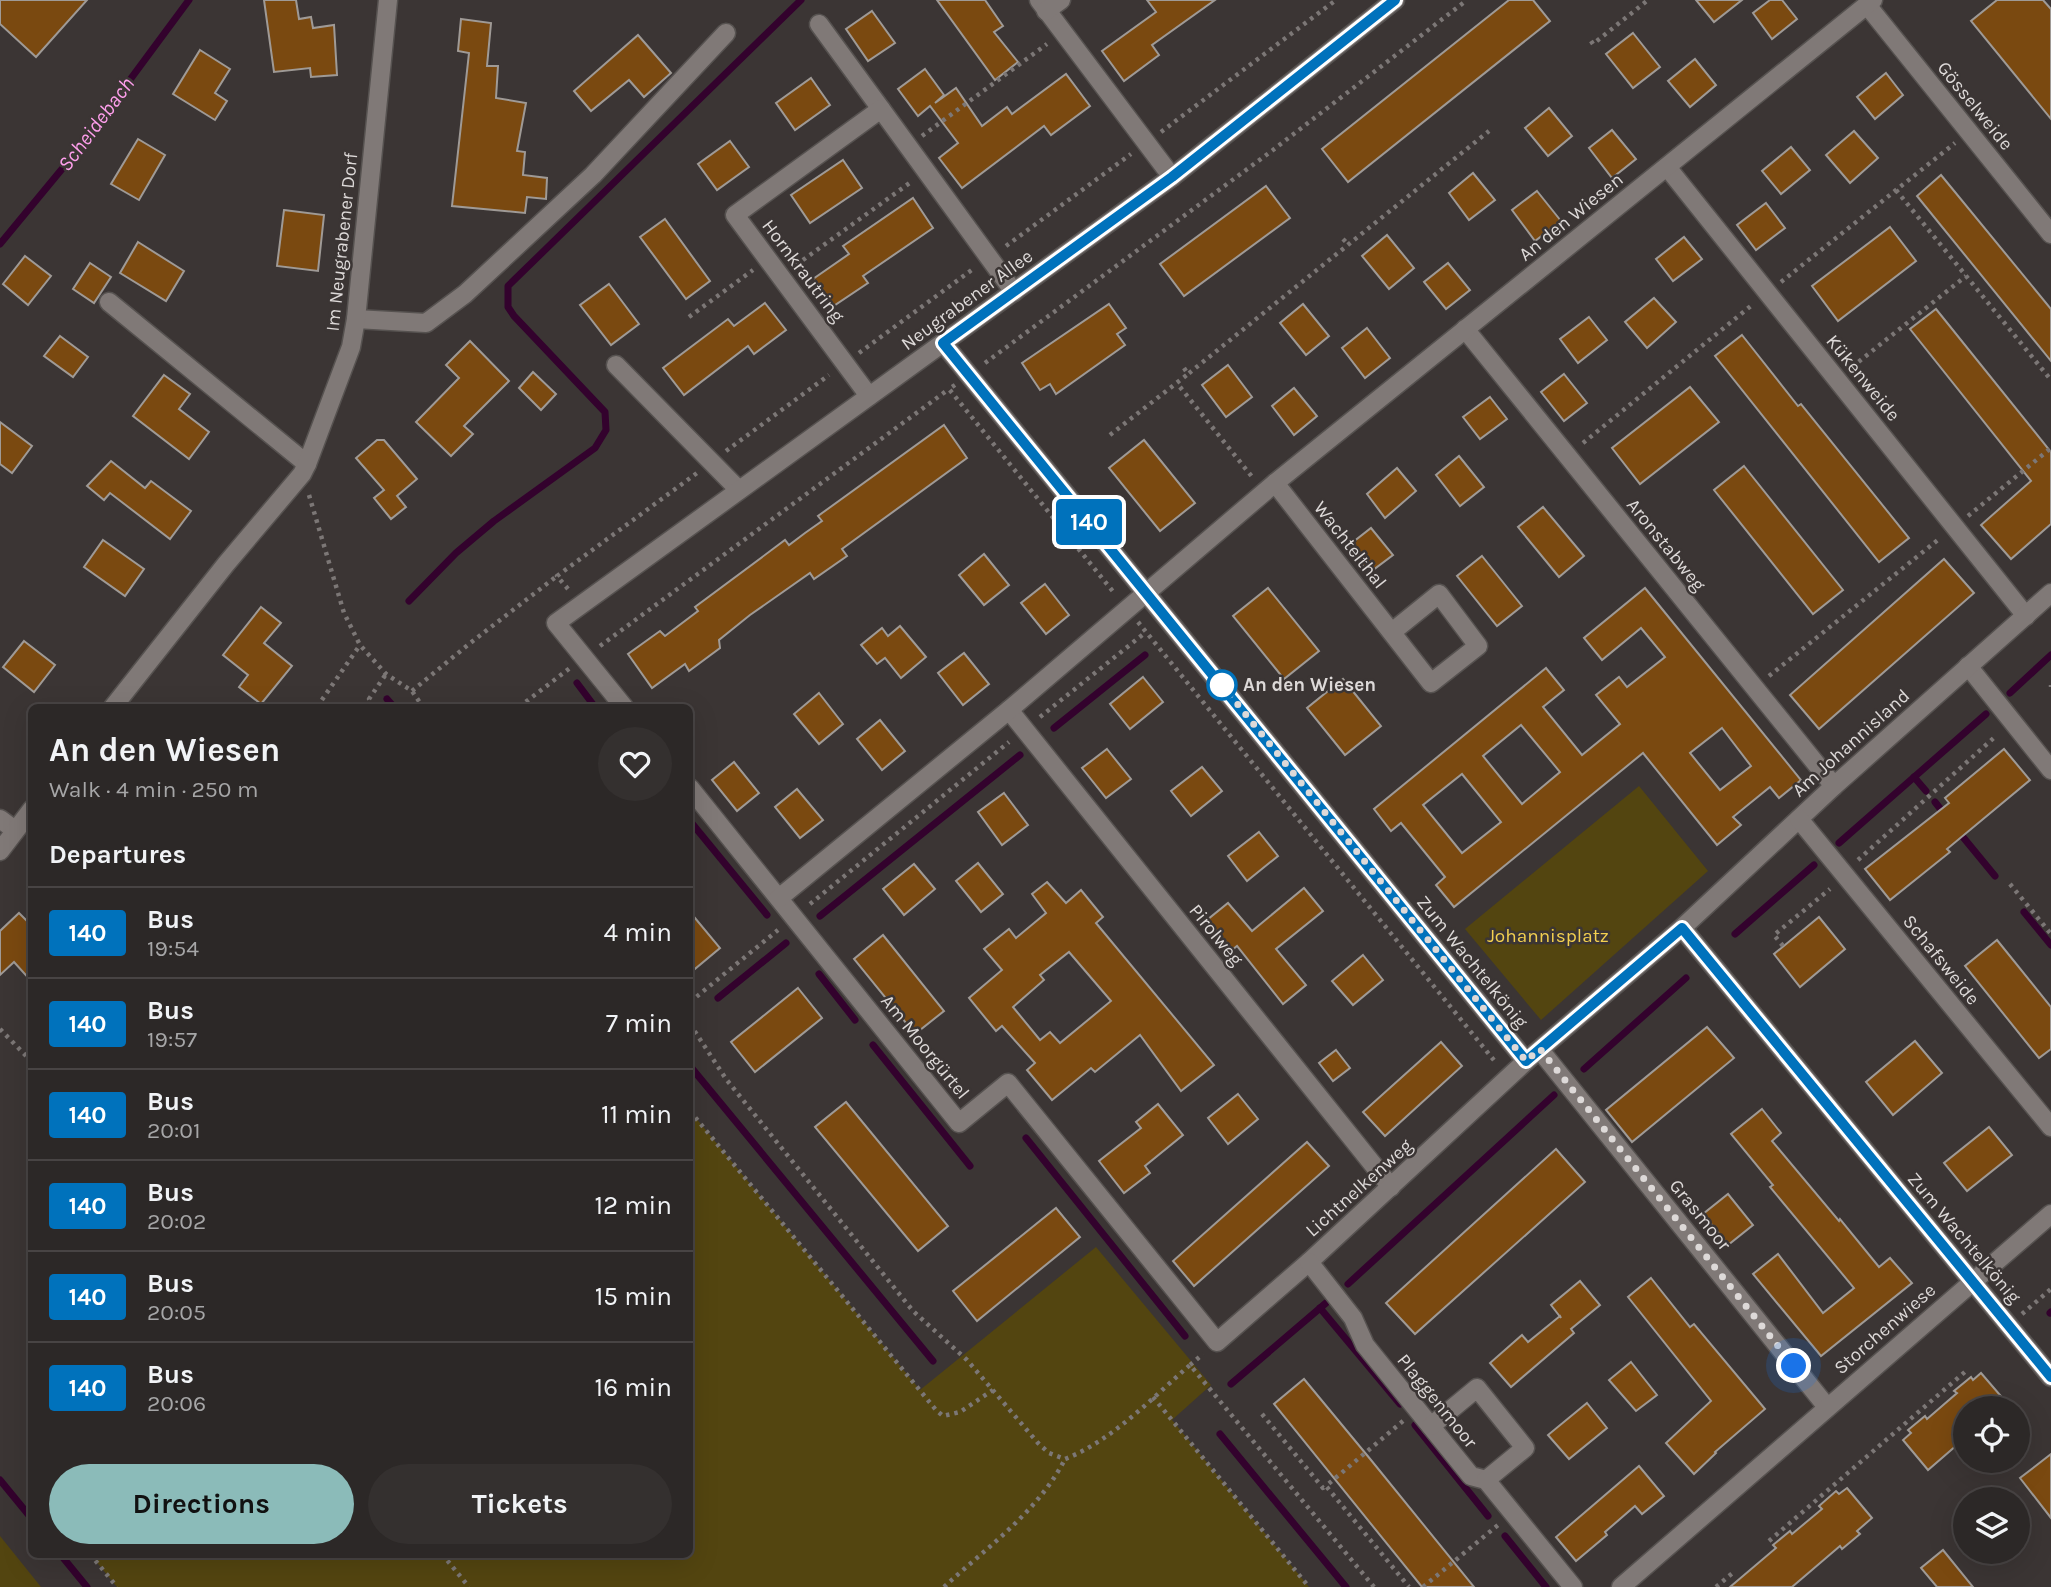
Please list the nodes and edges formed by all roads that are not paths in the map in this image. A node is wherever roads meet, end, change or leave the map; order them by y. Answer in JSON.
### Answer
{"nodes":[{"id":1,"x":388,"y":0,"type":"edge"},
{"id":2,"x":1395,"y":0,"type":"edge"},
{"id":3,"x":1870,"y":2,"type":"edge"},
{"id":4,"x":1049,"y":4,"type":"edge"},
{"id":5,"x":819,"y":24,"type":"dead end"},
{"id":6,"x":726,"y":33,"type":"dead end"},
{"id":7,"x":881,"y":109,"type":"junction"},
{"id":8,"x":1667,"y":167,"type":"junction"},
{"id":9,"x":1172,"y":177,"type":"junction"},
{"id":10,"x":2051,"y":234,"type":"edge"},
{"id":11,"x":1014,"y":292,"type":"junction"},
{"id":12,"x":109,"y":303,"type":"dead end"},
{"id":13,"x":356,"y":319,"type":"junction"},
{"id":14,"x":1465,"y":329,"type":"junction"},
{"id":15,"x":943,"y":343,"type":"junction"},
{"id":16,"x":616,"y":365,"type":"dead end"},
{"id":17,"x":869,"y":396,"type":"junction"},
{"id":18,"x":305,"y":469,"type":"junction"},
{"id":19,"x":1270,"y":488,"type":"junction"},
{"id":20,"x":739,"y":490,"type":"junction"},
{"id":21,"x":1146,"y":592,"type":"junction"},
{"id":22,"x":2051,"y":593,"type":"edge"},
{"id":23,"x":2026,"y":616,"type":"junction"},
{"id":24,"x":1392,"y":632,"type":"junction"},
{"id":25,"x":1968,"y":666,"type":"junction"},
{"id":26,"x":115,"y":704,"type":"edge"},
{"id":27,"x":622,"y":704,"type":"edge"},
{"id":28,"x":1009,"y":710,"type":"junction"},
{"id":29,"x":2051,"y":770,"type":"edge"},
{"id":30,"x":1834,"y":786,"type":"junction"},
{"id":31,"x":693,"y":792,"type":"edge"},
{"id":32,"x":28,"y":814,"type":"edge"},
{"id":33,"x":0,"y":819,"type":"edge"},
{"id":34,"x":1799,"y":819,"type":"junction"},
{"id":35,"x":15,"y":830,"type":"junction"},
{"id":36,"x":0,"y":851,"type":"edge"},
{"id":37,"x":779,"y":898,"type":"junction"},
{"id":38,"x":1682,"y":928,"type":"junction"},
{"id":39,"x":1533,"y":1055,"type":"junction"},
{"id":40,"x":2051,"y":1127,"type":"edge"},
{"id":41,"x":1391,"y":1187,"type":"junction"},
{"id":42,"x":2051,"y":1214,"type":"edge"},
{"id":43,"x":1308,"y":1262,"type":"junction"},
{"id":44,"x":1972,"y":1282,"type":"junction"},
{"id":45,"x":1217,"y":1342,"type":"joint"},
{"id":46,"x":2051,"y":1377,"type":"edge"},
{"id":47,"x":1827,"y":1407,"type":"junction"},
{"id":48,"x":1431,"y":1426,"type":"junction"},
{"id":49,"x":1486,"y":1480,"type":"junction"},
{"id":50,"x":1573,"y":1587,"type":"edge"},
{"id":51,"x":1621,"y":1587,"type":"edge"}],
"edges":[{"from":1,"to":13,"type":"street","name":"Im Neugrabener Dorf"},
{"from":2,"to":9,"type":"street","name":"Neugrabener Allee"},
{"from":3,"to":8,"type":"street","name":"An den Wiesen"},
{"from":3,"to":10,"type":"street","name":"Gösselweide"},
{"from":4,"to":9,"type":"street"},
{"from":5,"to":7,"type":"street"},
{"from":6,"to":13,"type":"street"},
{"from":7,"to":11,"type":"street"},
{"from":7,"to":17,"type":"street","name":"Hornkrautring"},
{"from":8,"to":14,"type":"street","name":"An den Wiesen"},
{"from":8,"to":23,"type":"street","name":"Kükenweide"},
{"from":9,"to":11,"type":"street","name":"Neugrabener Allee"},
{"from":11,"to":15,"type":"street","name":"Neugrabener Allee"},
{"from":12,"to":18,"type":"street"},
{"from":13,"to":18,"type":"street","name":"Im Neugrabener Dorf"},
{"from":14,"to":19,"type":"street","name":"An den Wiesen"},
{"from":14,"to":30,"type":"street","name":"Aronstabweg"},
{"from":15,"to":17,"type":"street","name":"Neugrabener Allee"},
{"from":15,"to":21,"type":"street","name":"Zum Wachtelkönig"},
{"from":16,"to":20,"type":"street"},
{"from":17,"to":20,"type":"street","name":"Neugrabener Allee"},
{"from":18,"to":26,"type":"street","name":"Im Neugrabener Dorf"},
{"from":19,"to":21,"type":"street","name":"An den Wiesen"},
{"from":19,"to":24,"type":"street","name":"Wachtelthal"},
{"from":20,"to":27,"type":"street","name":"Neugrabener Allee"},
{"from":21,"to":28,"type":"street","name":"An den Wiesen"},
{"from":21,"to":39,"type":"street","name":"Zum Wachtelkönig"},
{"from":22,"to":23,"type":"street","name":"Am Johannisland"},
{"from":23,"to":25,"type":"street","name":"Am Johannisland"},
{"from":24,"to":24,"type":"street","name":"Wachtelthal"},
{"from":25,"to":29,"type":"street"},
{"from":25,"to":30,"type":"street","name":"Am Johannisland"},
{"from":28,"to":37,"type":"street","name":"An den Wiesen"},
{"from":28,"to":41,"type":"street","name":"Pirolweg"},
{"from":30,"to":34,"type":"street","name":"Am Johannisland"},
{"from":31,"to":37,"type":"street","name":"Am Moorgürtel"},
{"from":32,"to":35,"type":"street"},
{"from":33,"to":35,"type":"street"},
{"from":34,"to":38,"type":"street","name":"Am Johannisland"},
{"from":34,"to":40,"type":"street","name":"Schafsweide"},
{"from":35,"to":36,"type":"street"},
{"from":37,"to":45,"type":"street","name":"Am Moorgürtel"},
{"from":38,"to":39,"type":"street","name":"Zum Wachtelkönig"},
{"from":38,"to":44,"type":"street","name":"Zum Wachtelkönig"},
{"from":39,"to":41,"type":"street","name":"Lichtnelkenweg"},
{"from":39,"to":47,"type":"street","name":"Grasmoor"},
{"from":41,"to":43,"type":"street","name":"Lichtnelkenweg"},
{"from":42,"to":44,"type":"street","name":"Storchenwiese"},
{"from":43,"to":45,"type":"street","name":"Lichtnelkenweg"},
{"from":43,"to":48,"type":"street","name":"Plaggenmoor"},
{"from":44,"to":46,"type":"street","name":"Zum Wachtelkönig"},
{"from":44,"to":47,"type":"street","name":"Storchenwiese"},
{"from":47,"to":51,"type":"street","name":"Storchenwiese"},
{"from":48,"to":49,"type":"street","name":"Plaggenmoor"},
{"from":48,"to":49,"type":"street"},
{"from":49,"to":50,"type":"street","name":"Plaggenmoor"}]}
